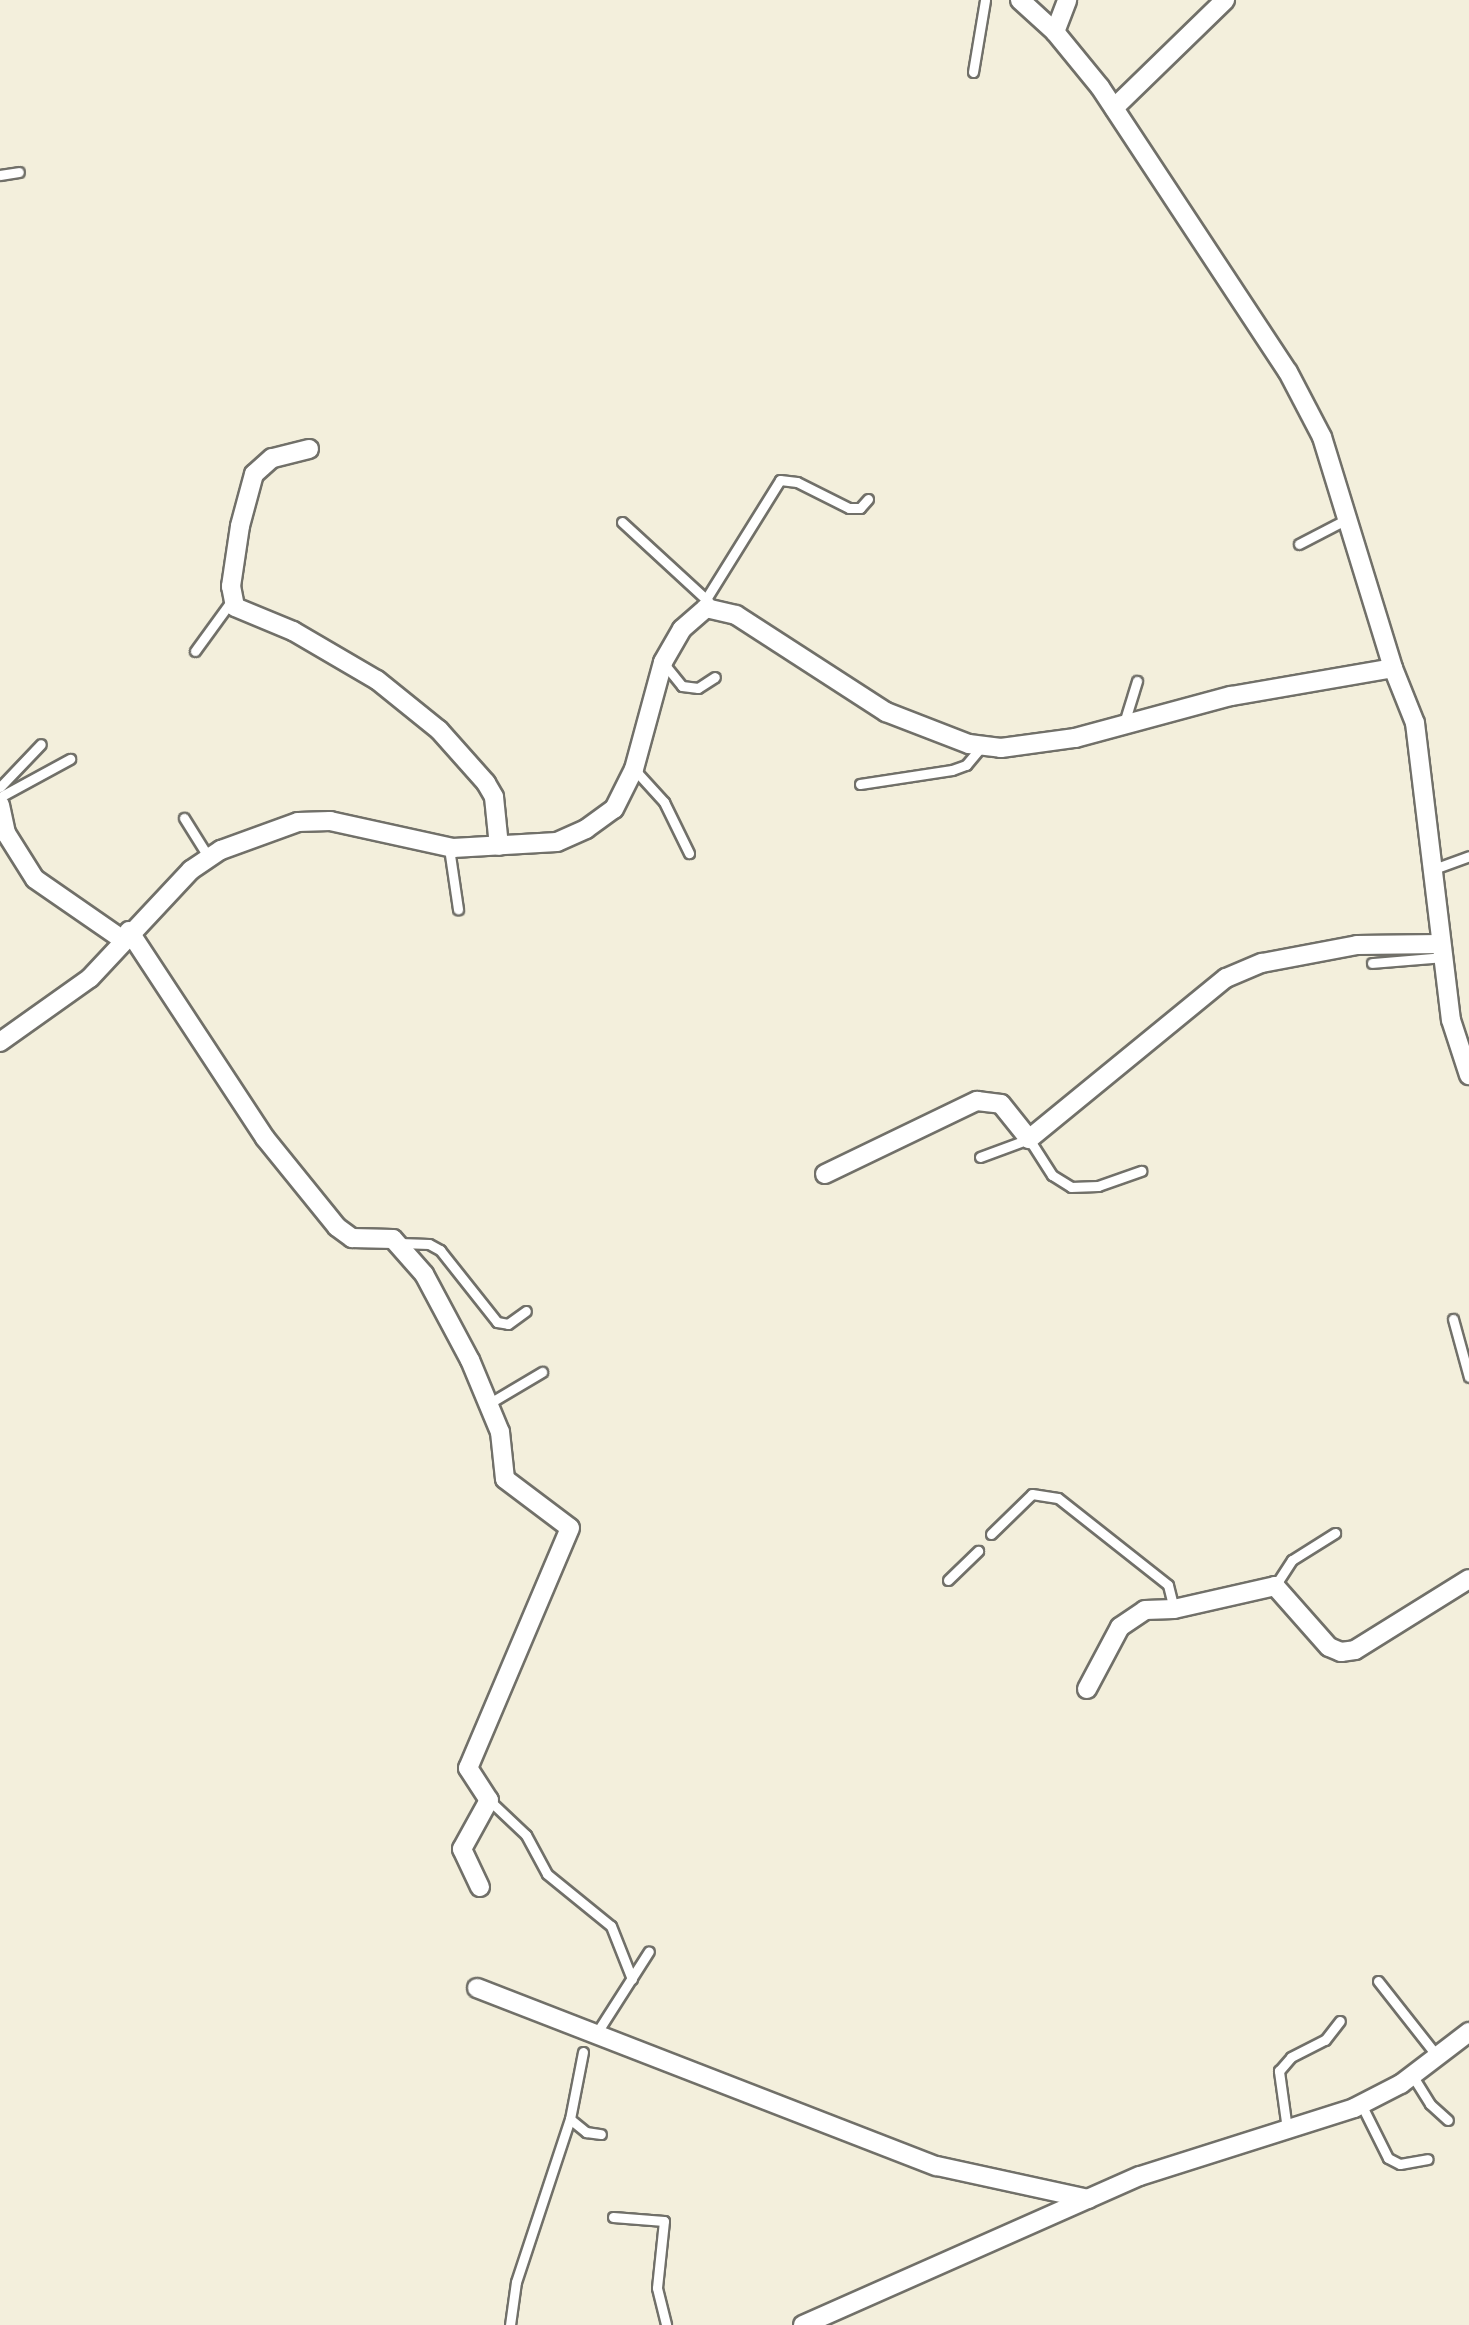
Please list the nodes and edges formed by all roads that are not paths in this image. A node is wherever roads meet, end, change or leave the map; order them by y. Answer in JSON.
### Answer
{"nodes":[{"id":1,"x":985,"y":0,"type":"edge"},
{"id":2,"x":1020,"y":0,"type":"edge"},
{"id":3,"x":1067,"y":0,"type":"edge"},
{"id":4,"x":1225,"y":0,"type":"edge"},
{"id":5,"x":1055,"y":32,"type":"junction"},
{"id":6,"x":973,"y":72,"type":"dead end"},
{"id":7,"x":1114,"y":108,"type":"junction"},
{"id":8,"x":19,"y":172,"type":"dead end"},
{"id":9,"x":0,"y":175,"type":"edge"},
{"id":10,"x":309,"y":449,"type":"dead end"},
{"id":11,"x":868,"y":499,"type":"dead end"},
{"id":12,"x":1347,"y":519,"type":"junction"},
{"id":13,"x":622,"y":522,"type":"dead end"},
{"id":14,"x":1299,"y":544,"type":"dead end"},
{"id":15,"x":232,"y":600,"type":"junction"},
{"id":16,"x":710,"y":603,"type":"junction"},
{"id":17,"x":195,"y":651,"type":"dead end"},
{"id":18,"x":663,"y":662,"type":"junction"},
{"id":19,"x":1393,"y":668,"type":"junction"},
{"id":20,"x":715,"y":677,"type":"dead end"},
{"id":21,"x":1137,"y":681,"type":"dead end"},
{"id":22,"x":1123,"y":726,"type":"junction"},
{"id":23,"x":41,"y":744,"type":"dead end"},
{"id":24,"x":982,"y":746,"type":"junction"},
{"id":25,"x":70,"y":759,"type":"dead end"},
{"id":26,"x":634,"y":769,"type":"junction"},
{"id":27,"x":860,"y":784,"type":"dead end"},
{"id":28,"x":0,"y":787,"type":"edge"},
{"id":29,"x":0,"y":797,"type":"edge"},
{"id":30,"x":0,"y":805,"type":"edge"},
{"id":31,"x":184,"y":818,"type":"dead end"},
{"id":32,"x":499,"y":846,"type":"junction"},
{"id":33,"x":449,"y":848,"type":"junction"},
{"id":34,"x":689,"y":853,"type":"dead end"},
{"id":35,"x":1469,"y":856,"type":"edge"},
{"id":36,"x":209,"y":858,"type":"junction"},
{"id":37,"x":1434,"y":869,"type":"junction"},
{"id":38,"x":458,"y":909,"type":"dead end"},
{"id":39,"x":126,"y":936,"type":"junction"},
{"id":40,"x":1442,"y":950,"type":"junction"},
{"id":41,"x":1372,"y":963,"type":"dead end"},
{"id":42,"x":0,"y":1042,"type":"edge"},
{"id":43,"x":1469,"y":1075,"type":"edge"},
{"id":44,"x":1029,"y":1139,"type":"junction"},
{"id":45,"x":980,"y":1157,"type":"dead end"},
{"id":46,"x":1141,"y":1171,"type":"dead end"},
{"id":47,"x":825,"y":1174,"type":"dead end"},
{"id":48,"x":399,"y":1243,"type":"junction"},
{"id":49,"x":526,"y":1311,"type":"dead end"},
{"id":50,"x":1453,"y":1319,"type":"dead end"},
{"id":51,"x":542,"y":1372,"type":"dead end"},
{"id":52,"x":1469,"y":1377,"type":"edge"},
{"id":53,"x":488,"y":1404,"type":"junction"},
{"id":54,"x":1335,"y":1533,"type":"dead end"},
{"id":55,"x":991,"y":1534,"type":"dead end"},
{"id":56,"x":978,"y":1551,"type":"dead end"},
{"id":57,"x":1469,"y":1579,"type":"edge"},
{"id":58,"x":948,"y":1580,"type":"dead end"},
{"id":59,"x":1275,"y":1586,"type":"junction"},
{"id":60,"x":1174,"y":1609,"type":"junction"},
{"id":61,"x":1087,"y":1689,"type":"dead end"},
{"id":62,"x":489,"y":1800,"type":"junction"},
{"id":63,"x":480,"y":1887,"type":"dead end"},
{"id":64,"x":649,"y":1951,"type":"dead end"},
{"id":65,"x":632,"y":1979,"type":"junction"},
{"id":66,"x":1378,"y":1981,"type":"dead end"},
{"id":67,"x":477,"y":1988,"type":"dead end"},
{"id":68,"x":1340,"y":2021,"type":"dead end"},
{"id":69,"x":1469,"y":2032,"type":"edge"},
{"id":70,"x":588,"y":2040,"type":"junction"},
{"id":71,"x":1437,"y":2056,"type":"junction"},
{"id":72,"x":1412,"y":2075,"type":"junction"},
{"id":73,"x":1361,"y":2104,"type":"junction"},
{"id":74,"x":570,"y":2119,"type":"junction"},
{"id":75,"x":1448,"y":2120,"type":"dead end"},
{"id":76,"x":1287,"y":2129,"type":"junction"},
{"id":77,"x":601,"y":2134,"type":"dead end"},
{"id":78,"x":1428,"y":2159,"type":"dead end"},
{"id":79,"x":1088,"y":2199,"type":"junction"},
{"id":80,"x":613,"y":2217,"type":"dead end"},
{"id":81,"x":510,"y":2325,"type":"edge"},
{"id":82,"x":666,"y":2325,"type":"edge"},
{"id":83,"x":803,"y":2325,"type":"edge"}],
"edges":[{"from":1,"to":6,"type":"lane"},
{"from":2,"to":5,"type":"street"},
{"from":3,"to":5,"type":"street"},
{"from":4,"to":7,"type":"street"},
{"from":5,"to":7,"type":"street"},
{"from":7,"to":12,"type":"street"},
{"from":8,"to":9,"type":"lane"},
{"from":10,"to":15,"type":"street"},
{"from":11,"to":16,"type":"lane"},
{"from":12,"to":14,"type":"lane"},
{"from":12,"to":19,"type":"street"},
{"from":13,"to":16,"type":"lane"},
{"from":15,"to":17,"type":"lane"},
{"from":15,"to":32,"type":"street"},
{"from":16,"to":18,"type":"street"},
{"from":16,"to":24,"type":"street"},
{"from":18,"to":20,"type":"lane"},
{"from":18,"to":26,"type":"street"},
{"from":19,"to":22,"type":"street"},
{"from":19,"to":37,"type":"street"},
{"from":21,"to":22,"type":"lane"},
{"from":22,"to":24,"type":"street"},
{"from":23,"to":28,"type":"lane"},
{"from":24,"to":27,"type":"lane"},
{"from":25,"to":29,"type":"lane"},
{"from":26,"to":32,"type":"street"},
{"from":26,"to":34,"type":"lane"},
{"from":30,"to":39,"type":"street"},
{"from":31,"to":36,"type":"lane"},
{"from":32,"to":33,"type":"street"},
{"from":33,"to":36,"type":"street"},
{"from":33,"to":38,"type":"lane"},
{"from":35,"to":37,"type":"lane"},
{"from":36,"to":39,"type":"street"},
{"from":37,"to":40,"type":"street"},
{"from":39,"to":42,"type":"street"},
{"from":39,"to":48,"type":"street"},
{"from":40,"to":41,"type":"lane"},
{"from":40,"to":43,"type":"street"},
{"from":40,"to":44,"type":"street"},
{"from":44,"to":45,"type":"lane"},
{"from":44,"to":46,"type":"lane"},
{"from":44,"to":47,"type":"street"},
{"from":48,"to":49,"type":"lane"},
{"from":48,"to":53,"type":"street"},
{"from":50,"to":52,"type":"lane"},
{"from":51,"to":53,"type":"lane"},
{"from":53,"to":62,"type":"street"},
{"from":54,"to":59,"type":"lane"},
{"from":55,"to":60,"type":"lane"},
{"from":56,"to":58,"type":"lane"},
{"from":57,"to":59,"type":"street"},
{"from":59,"to":60,"type":"street"},
{"from":60,"to":61,"type":"street"},
{"from":62,"to":63,"type":"street"},
{"from":62,"to":65,"type":"lane"},
{"from":64,"to":65,"type":"lane"},
{"from":65,"to":70,"type":"lane"},
{"from":66,"to":71,"type":"lane"},
{"from":67,"to":70,"type":"street"},
{"from":68,"to":76,"type":"lane"},
{"from":69,"to":71,"type":"street"},
{"from":70,"to":74,"type":"lane"},
{"from":70,"to":79,"type":"street"},
{"from":71,"to":72,"type":"street"},
{"from":72,"to":73,"type":"street"},
{"from":72,"to":75,"type":"lane"},
{"from":73,"to":76,"type":"street"},
{"from":73,"to":78,"type":"lane"},
{"from":74,"to":77,"type":"lane"},
{"from":74,"to":81,"type":"lane"},
{"from":76,"to":79,"type":"street"},
{"from":79,"to":83,"type":"street"},
{"from":80,"to":82,"type":"lane"}]}
